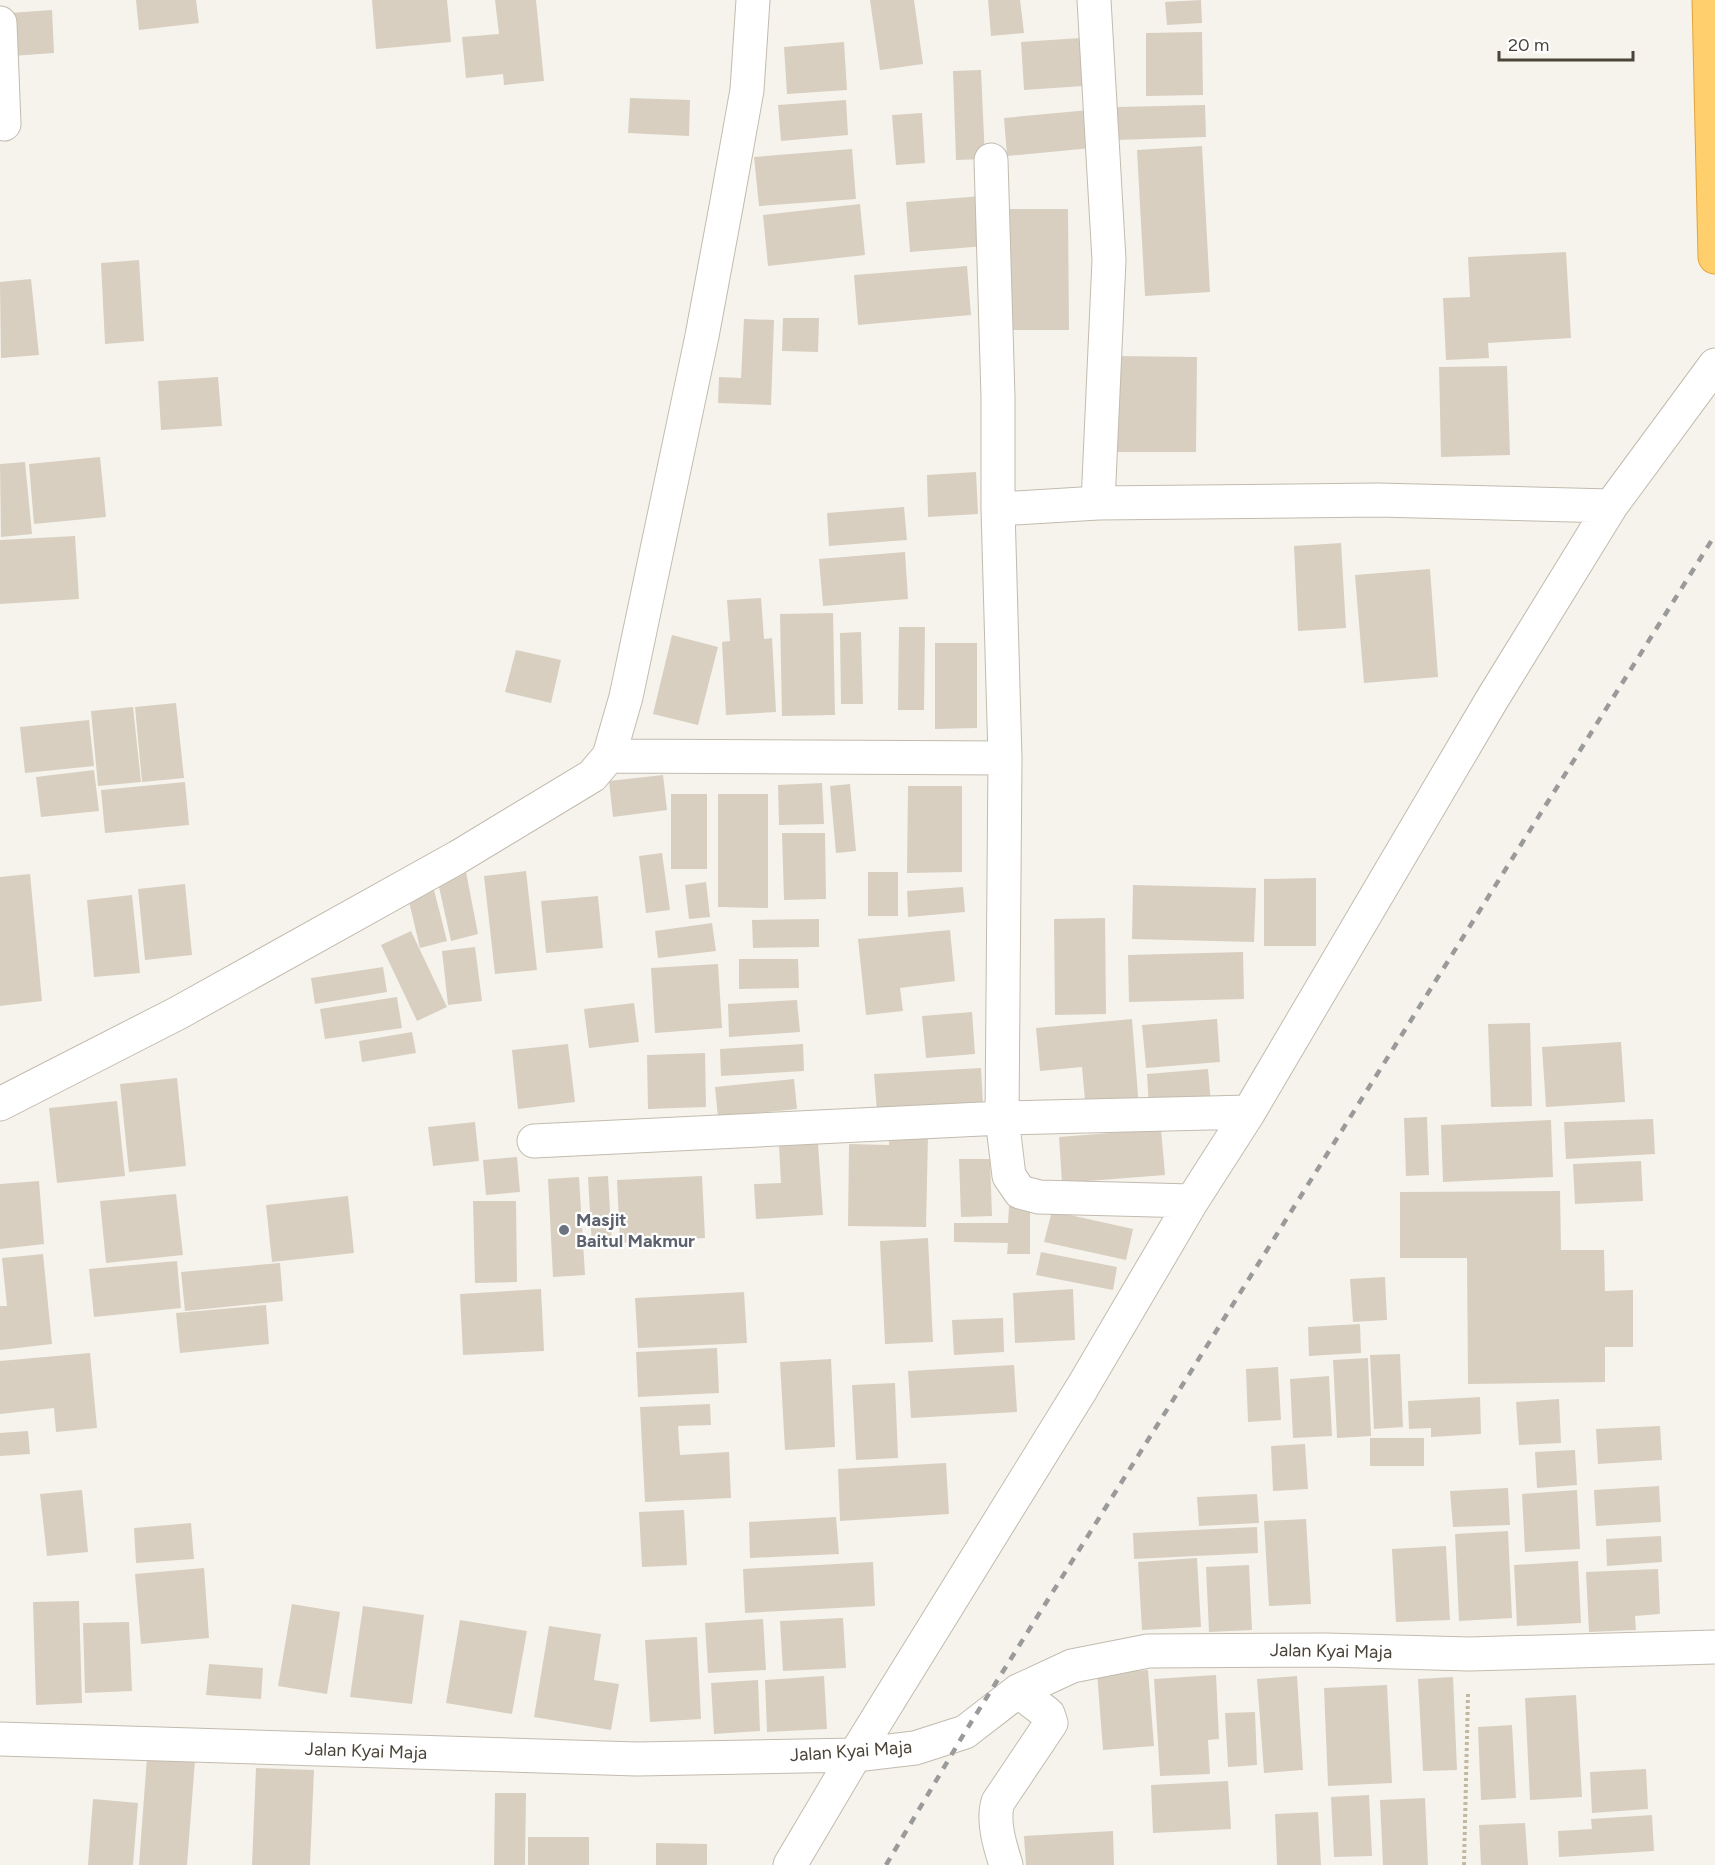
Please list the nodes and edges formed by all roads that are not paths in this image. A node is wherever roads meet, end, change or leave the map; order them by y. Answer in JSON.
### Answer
{"nodes":[{"id":1,"x":753,"y":0,"type":"edge"},
{"id":2,"x":1094,"y":0,"type":"edge"},
{"id":3,"x":1709,"y":0,"type":"edge"},
{"id":4,"x":0,"y":22,"type":"edge"},
{"id":5,"x":4,"y":124,"type":"dead end"},
{"id":6,"x":991,"y":160,"type":"dead end"},
{"id":7,"x":1715,"y":257,"type":"edge"},
{"id":8,"x":1715,"y":365,"type":"edge"},
{"id":9,"x":1098,"y":503,"type":"junction"},
{"id":10,"x":1611,"y":506,"type":"junction"},
{"id":11,"x":998,"y":509,"type":"junction"},
{"id":12,"x":609,"y":756,"type":"junction"},
{"id":13,"x":1005,"y":758,"type":"junction"},
{"id":14,"x":0,"y":1104,"type":"edge"},
{"id":15,"x":1249,"y":1112,"type":"junction"},
{"id":16,"x":1002,"y":1118,"type":"junction"},
{"id":17,"x":534,"y":1141,"type":"dead end"},
{"id":18,"x":1192,"y":1201,"type":"junction"},
{"id":19,"x":1715,"y":1647,"type":"edge"},
{"id":20,"x":1018,"y":1691,"type":"junction"},
{"id":21,"x":0,"y":1739,"type":"edge"},
{"id":22,"x":855,"y":1755,"type":"junction"},
{"id":23,"x":790,"y":1865,"type":"edge"},
{"id":24,"x":1006,"y":1865,"type":"edge"}],
"edges":[{"from":1,"to":12,"type":"street"},
{"from":2,"to":9,"type":"street"},
{"from":3,"to":7,"type":"highway"},
{"from":4,"to":5,"type":"street"},
{"from":6,"to":11,"type":"street"},
{"from":8,"to":10,"type":"street"},
{"from":9,"to":10,"type":"street"},
{"from":9,"to":11,"type":"street"},
{"from":10,"to":15,"type":"street"},
{"from":11,"to":13,"type":"street"},
{"from":12,"to":13,"type":"street"},
{"from":12,"to":14,"type":"street"},
{"from":13,"to":16,"type":"street"},
{"from":15,"to":16,"type":"street"},
{"from":15,"to":18,"type":"street"},
{"from":16,"to":17,"type":"street"},
{"from":16,"to":18,"type":"street"},
{"from":18,"to":22,"type":"street"},
{"from":19,"to":20,"type":"street","name":"Jalan Kyai Maja"},
{"from":20,"to":22,"type":"street","name":"Jalan Kyai Maja"},
{"from":20,"to":24,"type":"street"},
{"from":21,"to":22,"type":"street","name":"Jalan Kyai Maja"},
{"from":22,"to":23,"type":"street"}]}
